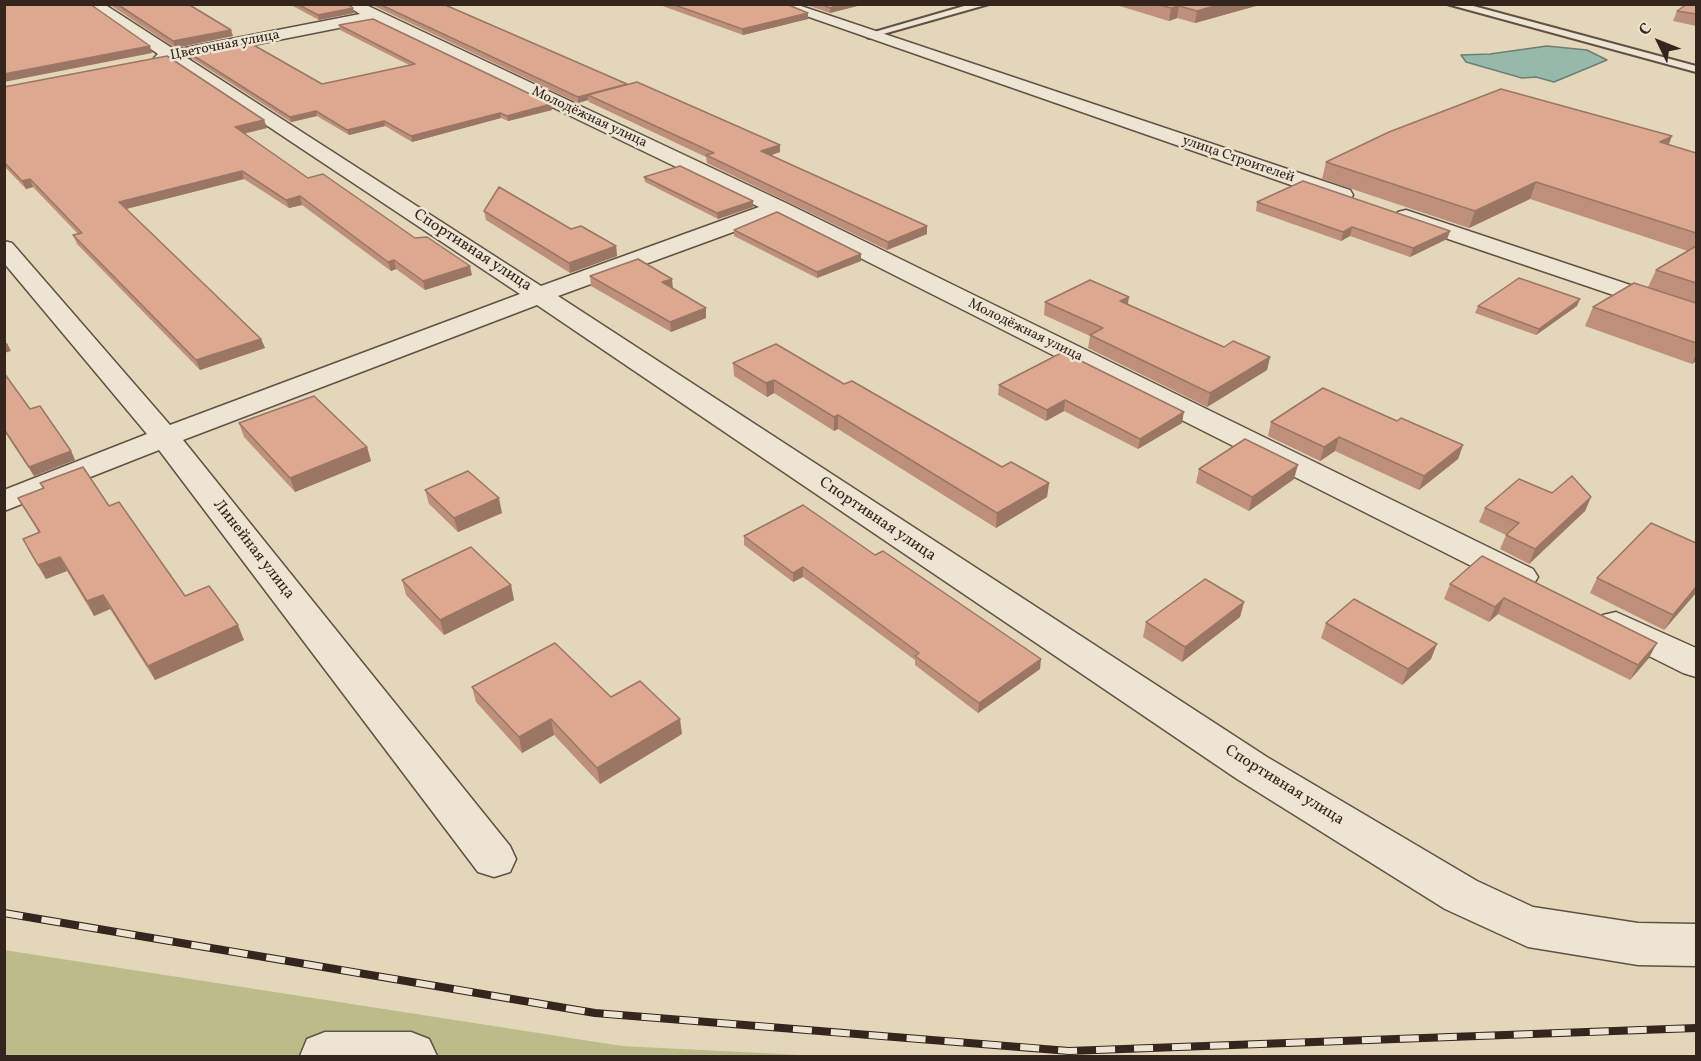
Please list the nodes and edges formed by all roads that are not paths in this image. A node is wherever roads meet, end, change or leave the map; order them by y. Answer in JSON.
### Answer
{"nodes":[{"id":1,"x":93,"y":4,"type":"edge"},
{"id":2,"x":351,"y":4,"type":"edge"},
{"id":3,"x":780,"y":4,"type":"edge"},
{"id":4,"x":984,"y":4,"type":"edge"},
{"id":5,"x":1452,"y":4,"type":"edge"},
{"id":6,"x":375,"y":16,"type":"junction"},
{"id":7,"x":869,"y":35,"type":"junction"},
{"id":8,"x":174,"y":56,"type":"junction"},
{"id":9,"x":140,"y":63,"type":"edge"},
{"id":10,"x":1696,"y":69,"type":"edge"},
{"id":11,"x":1356,"y":200,"type":"edge"},
{"id":12,"x":778,"y":208,"type":"junction"},
{"id":13,"x":1390,"y":212,"type":"edge"},
{"id":14,"x":4,"y":248,"type":"edge"},
{"id":15,"x":539,"y":295,"type":"junction"},
{"id":16,"x":1696,"y":315,"type":"edge"},
{"id":17,"x":165,"y":437,"type":"junction"},
{"id":18,"x":4,"y":502,"type":"edge"},
{"id":19,"x":1547,"y":590,"type":"edge"},
{"id":20,"x":1590,"y":611,"type":"edge"},
{"id":21,"x":1696,"y":664,"type":"edge"},
{"id":22,"x":494,"y":859,"type":"dead end"},
{"id":23,"x":1696,"y":945,"type":"edge"},
{"id":24,"x":326,"y":1056,"type":"edge"},
{"id":25,"x":411,"y":1056,"type":"edge"}],
"edges":[{"from":1,"to":8,"type":"street","name":"Спортивная улица"},
{"from":2,"to":6,"type":"street","name":"Молодёжная улица"},
{"from":3,"to":7,"type":"street","name":"улица Строителей"},
{"from":4,"to":7,"type":"lane"},
{"from":5,"to":10,"type":"lane"},
{"from":6,"to":8,"type":"street","name":"Цветочная улица"},
{"from":6,"to":12,"type":"street","name":"Молодёжная улица"},
{"from":7,"to":11,"type":"street","name":"улица Строителей"},
{"from":8,"to":9,"type":"street","name":"Цветочная улица"},
{"from":8,"to":15,"type":"street","name":"Спортивная улица"},
{"from":12,"to":15,"type":"street"},
{"from":12,"to":19,"type":"street","name":"Молодёжная улица"},
{"from":13,"to":16,"type":"street"},
{"from":14,"to":17,"type":"street","name":"Линейная улица"},
{"from":15,"to":17,"type":"street"},
{"from":15,"to":23,"type":"street","name":"Спортивная улица"},
{"from":17,"to":18,"type":"street"},
{"from":17,"to":22,"type":"street","name":"Линейная улица"},
{"from":20,"to":21,"type":"street"},
{"from":24,"to":25,"type":"street"}]}
